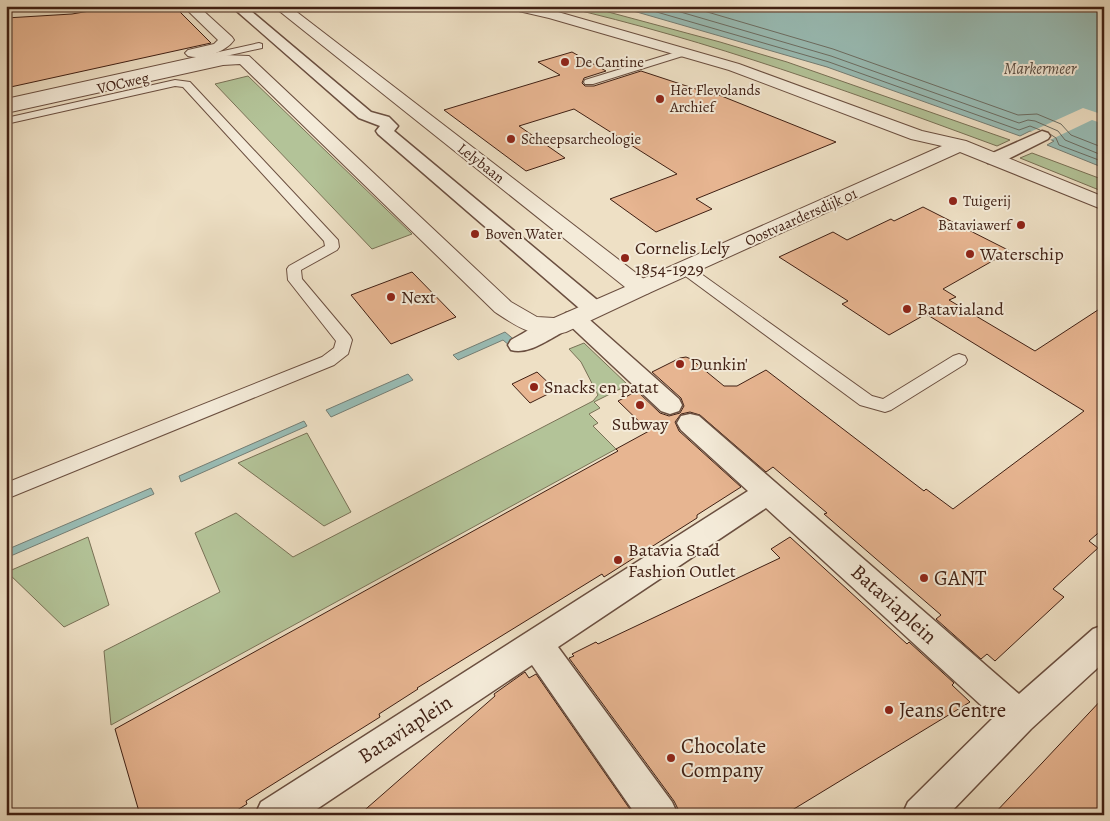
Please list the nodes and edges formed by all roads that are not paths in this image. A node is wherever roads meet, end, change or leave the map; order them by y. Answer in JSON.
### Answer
{"nodes":[{"id":1,"x":20,"y":6,"type":"edge"},
{"id":2,"x":190,"y":6,"type":"edge"},
{"id":3,"x":237,"y":6,"type":"edge"},
{"id":4,"x":280,"y":6,"type":"edge"},
{"id":5,"x":515,"y":6,"type":"edge"},
{"id":6,"x":6,"y":7,"type":"edge"},
{"id":7,"x":259,"y":46,"type":"dead end"},
{"id":8,"x":686,"y":52,"type":"junction"},
{"id":9,"x":589,"y":82,"type":"dead end"},
{"id":10,"x":6,"y":97,"type":"edge"},
{"id":11,"x":6,"y":102,"type":"edge"},
{"id":12,"x":6,"y":108,"type":"edge"},
{"id":13,"x":6,"y":121,"type":"edge"},
{"id":14,"x":1042,"y":136,"type":"dead end"},
{"id":15,"x":960,"y":145,"type":"junction"},
{"id":16,"x":994,"y":159,"type":"junction"},
{"id":17,"x":1104,"y":204,"type":"edge"},
{"id":18,"x":684,"y":269,"type":"junction"},
{"id":19,"x":642,"y":288,"type":"junction"},
{"id":20,"x":575,"y":318,"type":"junction"},
{"id":21,"x":519,"y":345,"type":"dead end"},
{"id":22,"x":959,"y":360,"type":"dead end"},
{"id":23,"x":6,"y":491,"type":"edge"},
{"id":24,"x":768,"y":492,"type":"junction"},
{"id":25,"x":1104,"y":640,"type":"edge"},
{"id":26,"x":536,"y":643,"type":"junction"},
{"id":27,"x":1019,"y":717,"type":"junction"},
{"id":28,"x":274,"y":815,"type":"edge"},
{"id":29,"x":659,"y":815,"type":"edge"},
{"id":30,"x":921,"y":815,"type":"edge"}],
"edges":[{"from":1,"to":6,"type":"street"},
{"from":2,"to":10,"type":"street","name":"VOCweg"},
{"from":3,"to":20,"type":"street"},
{"from":4,"to":19,"type":"street","name":"Lelybaan"},
{"from":5,"to":8,"type":"street"},
{"from":7,"to":11,"type":"lane"},
{"from":8,"to":9,"type":"lane"},
{"from":8,"to":15,"type":"street"},
{"from":12,"to":20,"type":"street","name":"VOCweg"},
{"from":13,"to":23,"type":"lane"},
{"from":14,"to":16,"type":"street"},
{"from":15,"to":16,"type":"street"},
{"from":15,"to":18,"type":"street","name":"Oostvaardersdijk 01"},
{"from":16,"to":17,"type":"street"},
{"from":18,"to":19,"type":"street","name":"Oostvaardersdijk 01"},
{"from":18,"to":22,"type":"lane"},
{"from":19,"to":20,"type":"street"},
{"from":20,"to":21,"type":"street"},
{"from":20,"to":24,"type":"street","name":"Bataviaplein"},
{"from":24,"to":26,"type":"street","name":"Bataviaplein"},
{"from":24,"to":27,"type":"street","name":"Bataviaplein"},
{"from":25,"to":27,"type":"street"},
{"from":26,"to":28,"type":"street","name":"Bataviaplein"},
{"from":26,"to":29,"type":"street"},
{"from":27,"to":30,"type":"street"}]}
